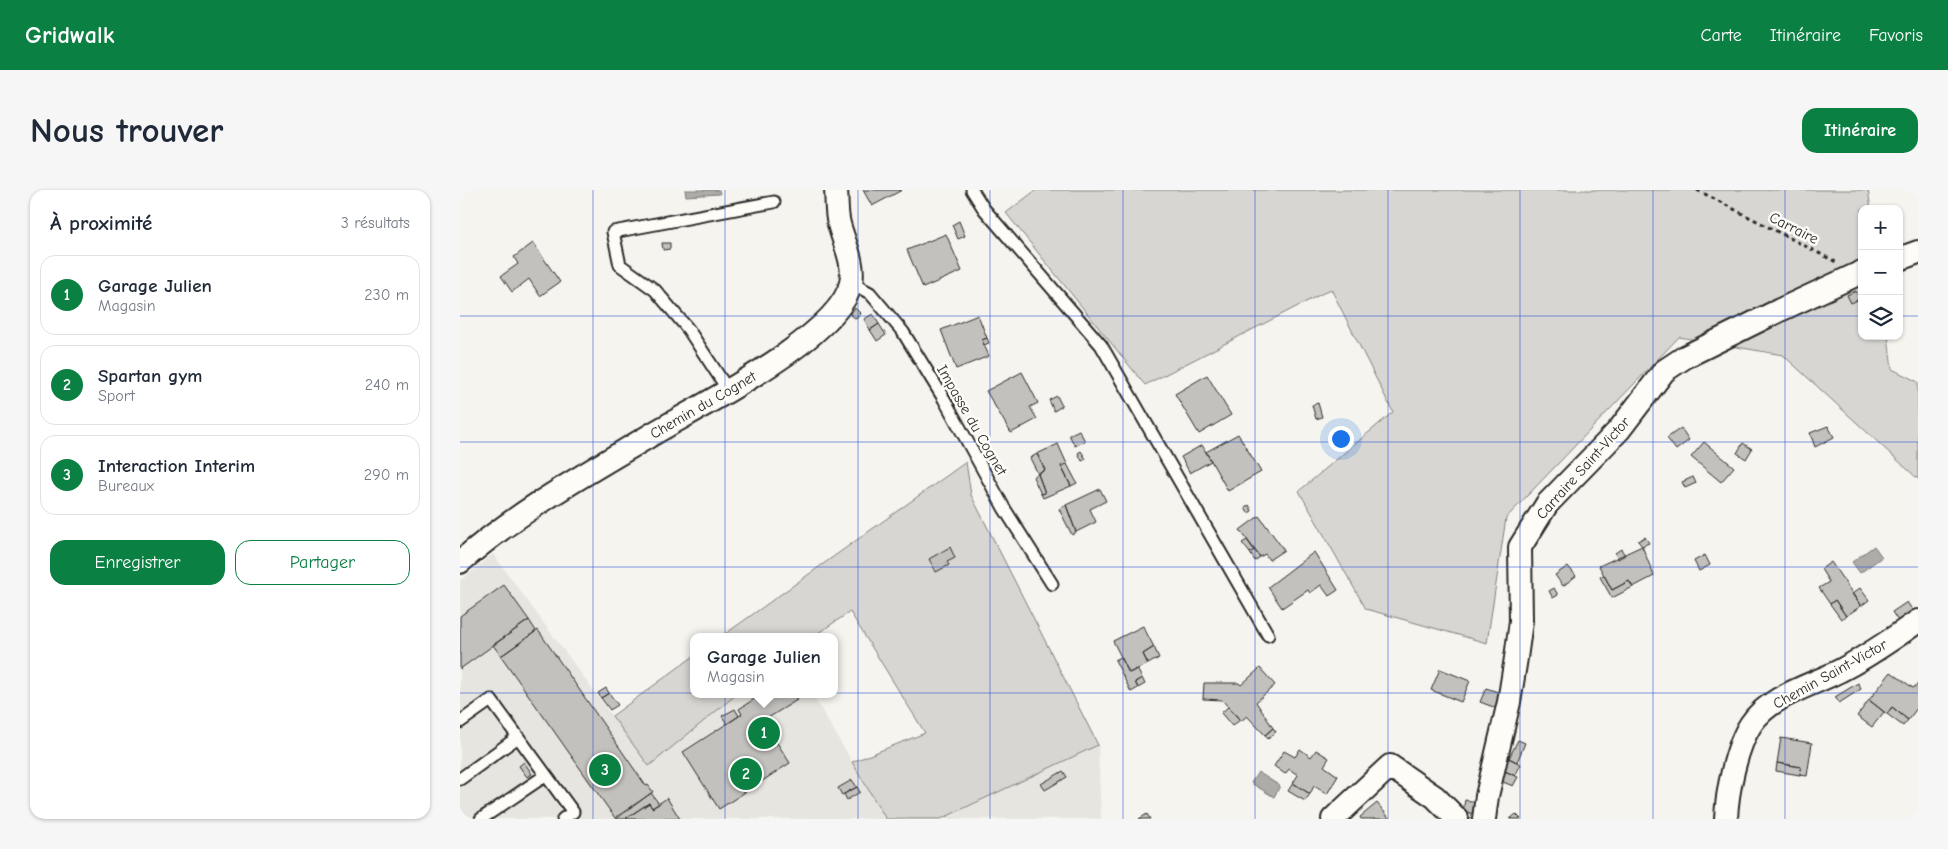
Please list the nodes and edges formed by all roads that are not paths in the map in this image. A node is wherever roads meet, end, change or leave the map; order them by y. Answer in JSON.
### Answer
{"nodes":[{"id":1,"x":836,"y":190,"type":"edge"},
{"id":2,"x":972,"y":190,"type":"edge"},
{"id":3,"x":774,"y":202,"type":"dead end"},
{"id":4,"x":1918,"y":252,"type":"edge"},
{"id":5,"x":1903,"y":258,"type":"edge"},
{"id":6,"x":1857,"y":274,"type":"edge"},
{"id":7,"x":851,"y":283,"type":"junction"},
{"id":8,"x":728,"y":390,"type":"junction"},
{"id":9,"x":460,"y":562,"type":"edge"},
{"id":10,"x":1052,"y":584,"type":"dead end"},
{"id":11,"x":1918,"y":621,"type":"edge"},
{"id":12,"x":1268,"y":635,"type":"dead end"},
{"id":13,"x":460,"y":722,"type":"edge"},
{"id":14,"x":518,"y":737,"type":"junction"},
{"id":15,"x":546,"y":775,"type":"junction"},
{"id":16,"x":460,"y":779,"type":"edge"},
{"id":17,"x":481,"y":819,"type":"edge"},
{"id":18,"x":563,"y":819,"type":"edge"},
{"id":19,"x":1333,"y":819,"type":"edge"},
{"id":20,"x":1457,"y":819,"type":"edge"},
{"id":21,"x":1484,"y":819,"type":"edge"},
{"id":22,"x":1726,"y":819,"type":"edge"}],
"edges":[{"from":1,"to":7,"type":"street"},
{"from":2,"to":12,"type":"lane"},
{"from":3,"to":8,"type":"lane"},
{"from":4,"to":5,"type":"street"},
{"from":6,"to":21,"type":"street","name":"Carraire Saint-Victor"},
{"from":7,"to":8,"type":"street","name":"Chemin du Cognet"},
{"from":7,"to":10,"type":"lane","name":"Impasse du Cognet"},
{"from":8,"to":9,"type":"street","name":"Chemin du Cognet"},
{"from":11,"to":22,"type":"street","name":"Chemin Saint-Victor"},
{"from":13,"to":14,"type":"lane"},
{"from":14,"to":15,"type":"lane"},
{"from":14,"to":16,"type":"lane"},
{"from":15,"to":17,"type":"lane"},
{"from":15,"to":18,"type":"lane"},
{"from":19,"to":20,"type":"street"}]}
